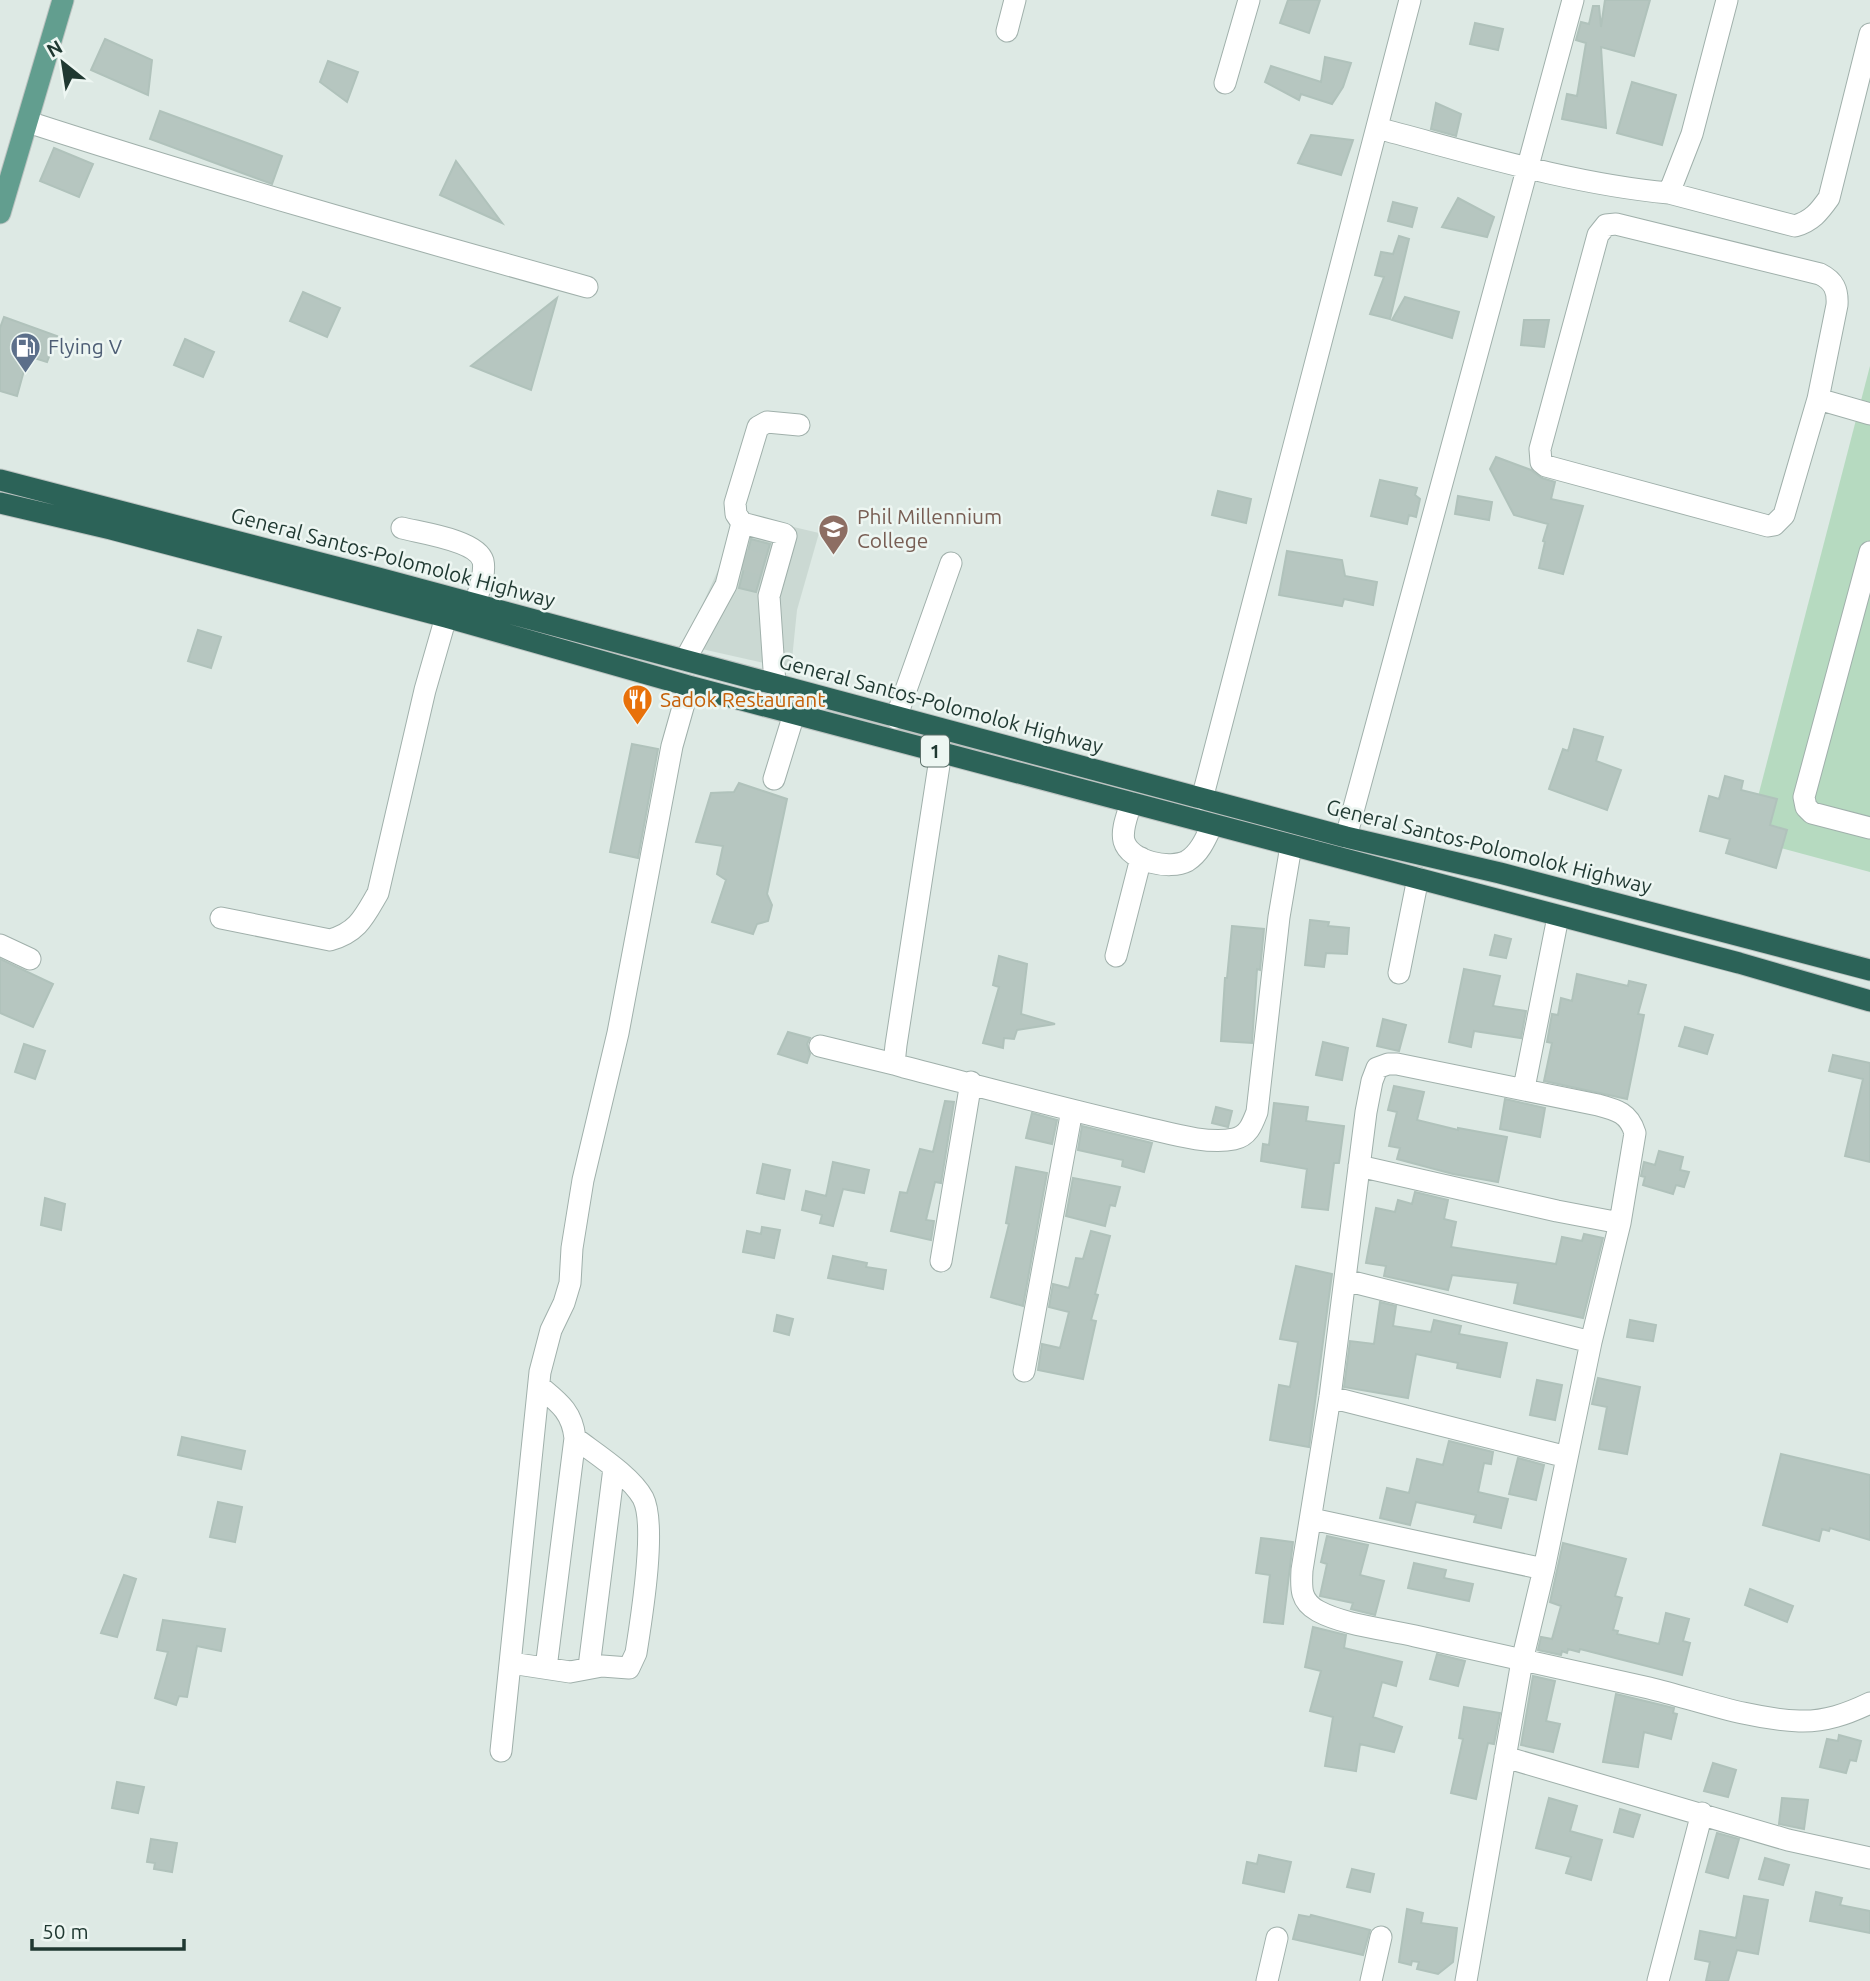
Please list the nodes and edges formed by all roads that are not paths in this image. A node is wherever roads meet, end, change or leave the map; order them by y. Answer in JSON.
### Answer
{"nodes":[{"id":1,"x":63,"y":0,"type":"edge"},
{"id":2,"x":1015,"y":0,"type":"edge"},
{"id":3,"x":1249,"y":0,"type":"edge"},
{"id":4,"x":1410,"y":0,"type":"edge"},
{"id":5,"x":1573,"y":0,"type":"edge"},
{"id":6,"x":1727,"y":0,"type":"edge"},
{"id":7,"x":1007,"y":31,"type":"dead end"},
{"id":8,"x":1870,"y":34,"type":"edge"},
{"id":9,"x":1225,"y":83,"type":"dead end"},
{"id":10,"x":28,"y":121,"type":"junction"},
{"id":11,"x":1377,"y":128,"type":"junction"},
{"id":12,"x":1527,"y":167,"type":"junction"},
{"id":13,"x":1669,"y":193,"type":"junction"},
{"id":14,"x":0,"y":213,"type":"edge"},
{"id":15,"x":587,"y":288,"type":"dead end"},
{"id":16,"x":1818,"y":399,"type":"junction"},
{"id":17,"x":1870,"y":414,"type":"edge"},
{"id":18,"x":799,"y":425,"type":"dead end"},
{"id":19,"x":0,"y":480,"type":"edge"},
{"id":20,"x":0,"y":503,"type":"edge"},
{"id":21,"x":742,"y":523,"type":"junction"},
{"id":22,"x":402,"y":528,"type":"dead end"},
{"id":23,"x":1869,"y":562,"type":"edge"},
{"id":24,"x":951,"y":563,"type":"dead end"},
{"id":25,"x":475,"y":605,"type":"junction"},
{"id":26,"x":446,"y":617,"type":"junction"},
{"id":27,"x":685,"y":660,"type":"junction"},
{"id":28,"x":775,"y":684,"type":"junction"},
{"id":29,"x":689,"y":686,"type":"junction"},
{"id":30,"x":794,"y":714,"type":"junction"},
{"id":31,"x":896,"y":718,"type":"junction"},
{"id":32,"x":941,"y":752,"type":"junction"},
{"id":33,"x":774,"y":779,"type":"dead end"},
{"id":34,"x":1202,"y":799,"type":"junction"},
{"id":35,"x":1131,"y":803,"type":"junction"},
{"id":36,"x":1212,"y":825,"type":"junction"},
{"id":37,"x":1870,"y":828,"type":"edge"},
{"id":38,"x":1346,"y":837,"type":"junction"},
{"id":39,"x":1291,"y":846,"type":"junction"},
{"id":40,"x":1141,"y":858,"type":"junction"},
{"id":41,"x":1418,"y":878,"type":"junction"},
{"id":42,"x":1558,"y":917,"type":"junction"},
{"id":43,"x":221,"y":918,"type":"dead end"},
{"id":44,"x":0,"y":945,"type":"edge"},
{"id":45,"x":1116,"y":957,"type":"dead end"},
{"id":46,"x":30,"y":959,"type":"dead end"},
{"id":47,"x":1870,"y":970,"type":"edge"},
{"id":48,"x":1399,"y":973,"type":"dead end"},
{"id":49,"x":1870,"y":1001,"type":"edge"},
{"id":50,"x":820,"y":1046,"type":"dead end"},
{"id":51,"x":894,"y":1063,"type":"junction"},
{"id":52,"x":971,"y":1083,"type":"junction"},
{"id":53,"x":1524,"y":1088,"type":"junction"},
{"id":54,"x":1072,"y":1111,"type":"junction"},
{"id":55,"x":1359,"y":1166,"type":"junction"},
{"id":56,"x":1620,"y":1223,"type":"junction"},
{"id":57,"x":941,"y":1261,"type":"dead end"},
{"id":58,"x":1345,"y":1280,"type":"junction"},
{"id":59,"x":1591,"y":1342,"type":"junction"},
{"id":60,"x":1024,"y":1370,"type":"dead end"},
{"id":61,"x":539,"y":1386,"type":"junction"},
{"id":62,"x":1330,"y":1397,"type":"junction"},
{"id":63,"x":575,"y":1438,"type":"junction"},
{"id":64,"x":1567,"y":1457,"type":"junction"},
{"id":65,"x":614,"y":1468,"type":"junction"},
{"id":66,"x":1312,"y":1519,"type":"junction"},
{"id":67,"x":1544,"y":1569,"type":"junction"},
{"id":68,"x":1522,"y":1661,"type":"junction"},
{"id":69,"x":511,"y":1663,"type":"junction"},
{"id":70,"x":589,"y":1667,"type":"junction"},
{"id":71,"x":546,"y":1668,"type":"junction"},
{"id":72,"x":1870,"y":1703,"type":"edge"},
{"id":73,"x":501,"y":1751,"type":"dead end"},
{"id":74,"x":1505,"y":1757,"type":"junction"},
{"id":75,"x":1702,"y":1813,"type":"junction"},
{"id":76,"x":1870,"y":1858,"type":"edge"},
{"id":77,"x":1381,"y":1937,"type":"dead end"},
{"id":78,"x":1277,"y":1938,"type":"dead end"},
{"id":79,"x":1267,"y":1981,"type":"edge"},
{"id":80,"x":1371,"y":1981,"type":"edge"},
{"id":81,"x":1466,"y":1981,"type":"edge"},
{"id":82,"x":1658,"y":1981,"type":"edge"}],
"edges":[{"from":1,"to":10,"type":"main road"},
{"from":2,"to":7,"type":"street"},
{"from":3,"to":9,"type":"street"},
{"from":4,"to":11,"type":"street"},
{"from":5,"to":12,"type":"street"},
{"from":6,"to":13,"type":"street"},
{"from":8,"to":13,"type":"street"},
{"from":10,"to":14,"type":"main road"},
{"from":10,"to":15,"type":"street"},
{"from":11,"to":12,"type":"street"},
{"from":11,"to":34,"type":"street"},
{"from":12,"to":13,"type":"street"},
{"from":12,"to":38,"type":"street"},
{"from":16,"to":16,"type":"street"},
{"from":16,"to":17,"type":"street"},
{"from":18,"to":21,"type":"street"},
{"from":19,"to":25,"type":"highway","name":"General Santos-Polomolok Highway","number":"1"},
{"from":20,"to":26,"type":"highway","number":"1"},
{"from":21,"to":27,"type":"street"},
{"from":21,"to":28,"type":"street"},
{"from":22,"to":25,"type":"street"},
{"from":23,"to":37,"type":"street"},
{"from":24,"to":31,"type":"street"},
{"from":25,"to":27,"type":"highway","name":"General Santos-Polomolok Highway","number":"1"},
{"from":26,"to":29,"type":"highway","number":"1"},
{"from":26,"to":43,"type":"street"},
{"from":27,"to":28,"type":"highway","name":"General Santos-Polomolok Highway","number":"1"},
{"from":28,"to":31,"type":"highway","name":"General Santos-Polomolok Highway","number":"1"},
{"from":29,"to":30,"type":"highway","number":"1"},
{"from":29,"to":61,"type":"street"},
{"from":30,"to":32,"type":"highway","number":"1"},
{"from":30,"to":33,"type":"street"},
{"from":31,"to":34,"type":"highway","name":"General Santos-Polomolok Highway","number":"1"},
{"from":32,"to":35,"type":"highway","number":"1"},
{"from":32,"to":51,"type":"street"},
{"from":34,"to":38,"type":"highway","name":"General Santos-Polomolok Highway","number":"1"},
{"from":35,"to":36,"type":"highway","number":"1"},
{"from":35,"to":40,"type":"street"},
{"from":36,"to":39,"type":"highway","number":"1"},
{"from":36,"to":40,"type":"street"},
{"from":38,"to":47,"type":"highway","name":"General Santos-Polomolok Highway","number":"1"},
{"from":39,"to":41,"type":"highway","number":"1"},
{"from":39,"to":54,"type":"street"},
{"from":40,"to":45,"type":"street"},
{"from":41,"to":42,"type":"highway","number":"1"},
{"from":41,"to":48,"type":"street"},
{"from":42,"to":49,"type":"highway","number":"1"},
{"from":42,"to":53,"type":"street"},
{"from":44,"to":46,"type":"street"},
{"from":50,"to":51,"type":"street"},
{"from":51,"to":52,"type":"street"},
{"from":52,"to":54,"type":"street"},
{"from":52,"to":57,"type":"street"},
{"from":53,"to":55,"type":"street"},
{"from":53,"to":56,"type":"street"},
{"from":54,"to":60,"type":"street"},
{"from":55,"to":56,"type":"street"},
{"from":55,"to":58,"type":"street"},
{"from":56,"to":59,"type":"street"},
{"from":58,"to":59,"type":"street"},
{"from":58,"to":62,"type":"street"},
{"from":59,"to":64,"type":"street"},
{"from":61,"to":63,"type":"street"},
{"from":61,"to":69,"type":"street"},
{"from":62,"to":64,"type":"street"},
{"from":62,"to":66,"type":"street"},
{"from":63,"to":65,"type":"street"},
{"from":63,"to":71,"type":"street"},
{"from":64,"to":67,"type":"street"},
{"from":65,"to":70,"type":"street"},
{"from":65,"to":70,"type":"street"},
{"from":66,"to":67,"type":"street"},
{"from":66,"to":68,"type":"street"},
{"from":67,"to":68,"type":"street"},
{"from":68,"to":72,"type":"street"},
{"from":68,"to":74,"type":"street"},
{"from":69,"to":71,"type":"street"},
{"from":69,"to":73,"type":"street"},
{"from":70,"to":71,"type":"street"},
{"from":74,"to":75,"type":"street"},
{"from":74,"to":81,"type":"street"},
{"from":75,"to":76,"type":"street"},
{"from":75,"to":82,"type":"street"},
{"from":77,"to":80,"type":"street"},
{"from":78,"to":79,"type":"street"}]}
